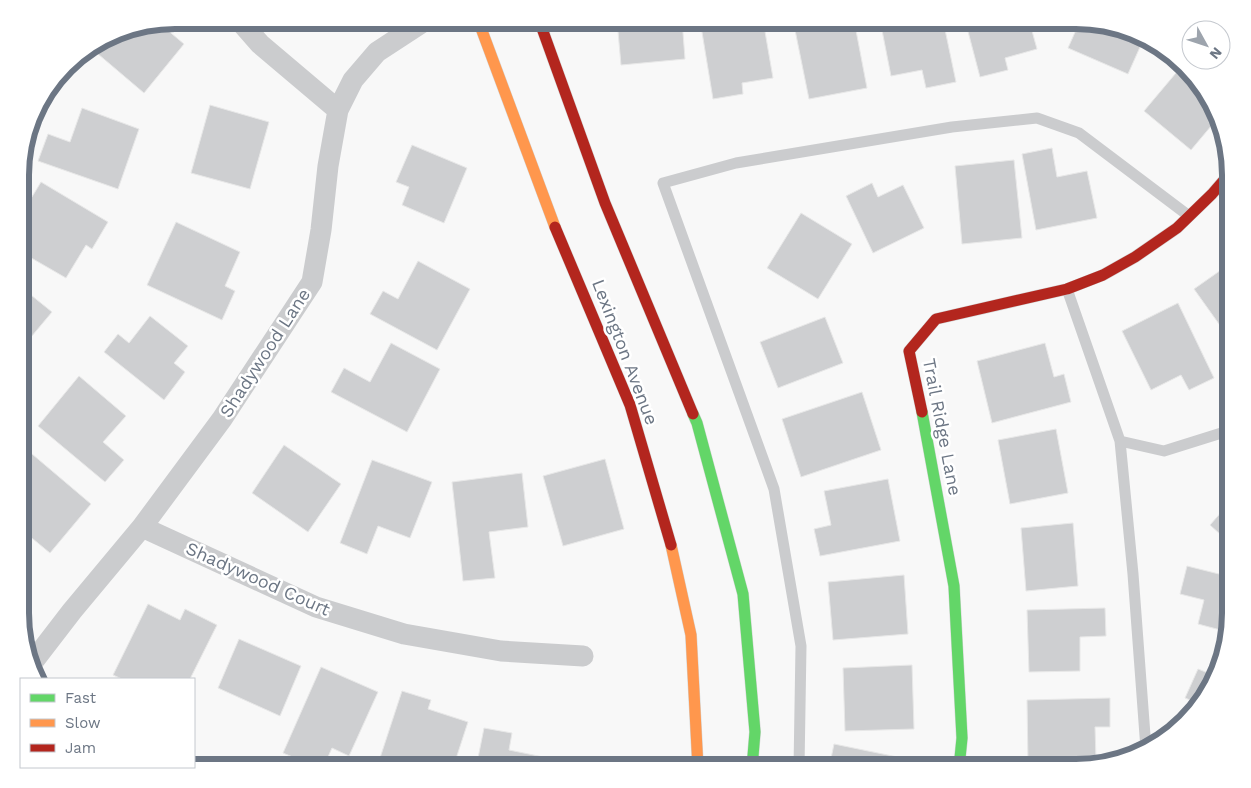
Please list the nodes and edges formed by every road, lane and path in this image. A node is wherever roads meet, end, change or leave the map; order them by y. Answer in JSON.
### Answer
{"nodes":[{"id":1,"x":247,"y":29,"type":"edge"},
{"id":2,"x":412,"y":29,"type":"edge"},
{"id":3,"x":481,"y":29,"type":"edge"},
{"id":4,"x":542,"y":29,"type":"edge"},
{"id":5,"x":338,"y":110,"type":"junction"},
{"id":6,"x":1222,"y":182,"type":"edge"},
{"id":7,"x":1189,"y":216,"type":"junction"},
{"id":8,"x":1067,"y":289,"type":"junction"},
{"id":9,"x":1222,"y":433,"type":"edge"},
{"id":10,"x":1120,"y":441,"type":"junction"},
{"id":11,"x":142,"y":527,"type":"junction"},
{"id":12,"x":583,"y":656,"type":"dead end"},
{"id":13,"x":36,"y":657,"type":"edge"},
{"id":14,"x":1145,"y":742,"type":"edge"},
{"id":15,"x":698,"y":759,"type":"edge"},
{"id":16,"x":753,"y":759,"type":"edge"},
{"id":17,"x":799,"y":759,"type":"edge"},
{"id":18,"x":960,"y":759,"type":"edge"}],
"edges":[{"from":1,"to":5,"type":"street"},
{"from":2,"to":5,"type":"street","name":"Shadywood Lane"},
{"from":3,"to":15,"type":"street","name":"Lexington Avenue"},
{"from":4,"to":16,"type":"street","name":"Lexington Avenue"},
{"from":5,"to":11,"type":"street","name":"Shadywood Lane"},
{"from":6,"to":7,"type":"street","name":"Trail Ridge Lane"},
{"from":7,"to":8,"type":"street","name":"Trail Ridge Lane"},
{"from":7,"to":17,"type":"lane"},
{"from":8,"to":10,"type":"lane"},
{"from":8,"to":18,"type":"street","name":"Trail Ridge Lane"},
{"from":9,"to":10,"type":"lane"},
{"from":10,"to":14,"type":"lane"},
{"from":11,"to":12,"type":"street","name":"Shadywood Court"},
{"from":11,"to":13,"type":"street","name":"Shadywood Lane"}]}
